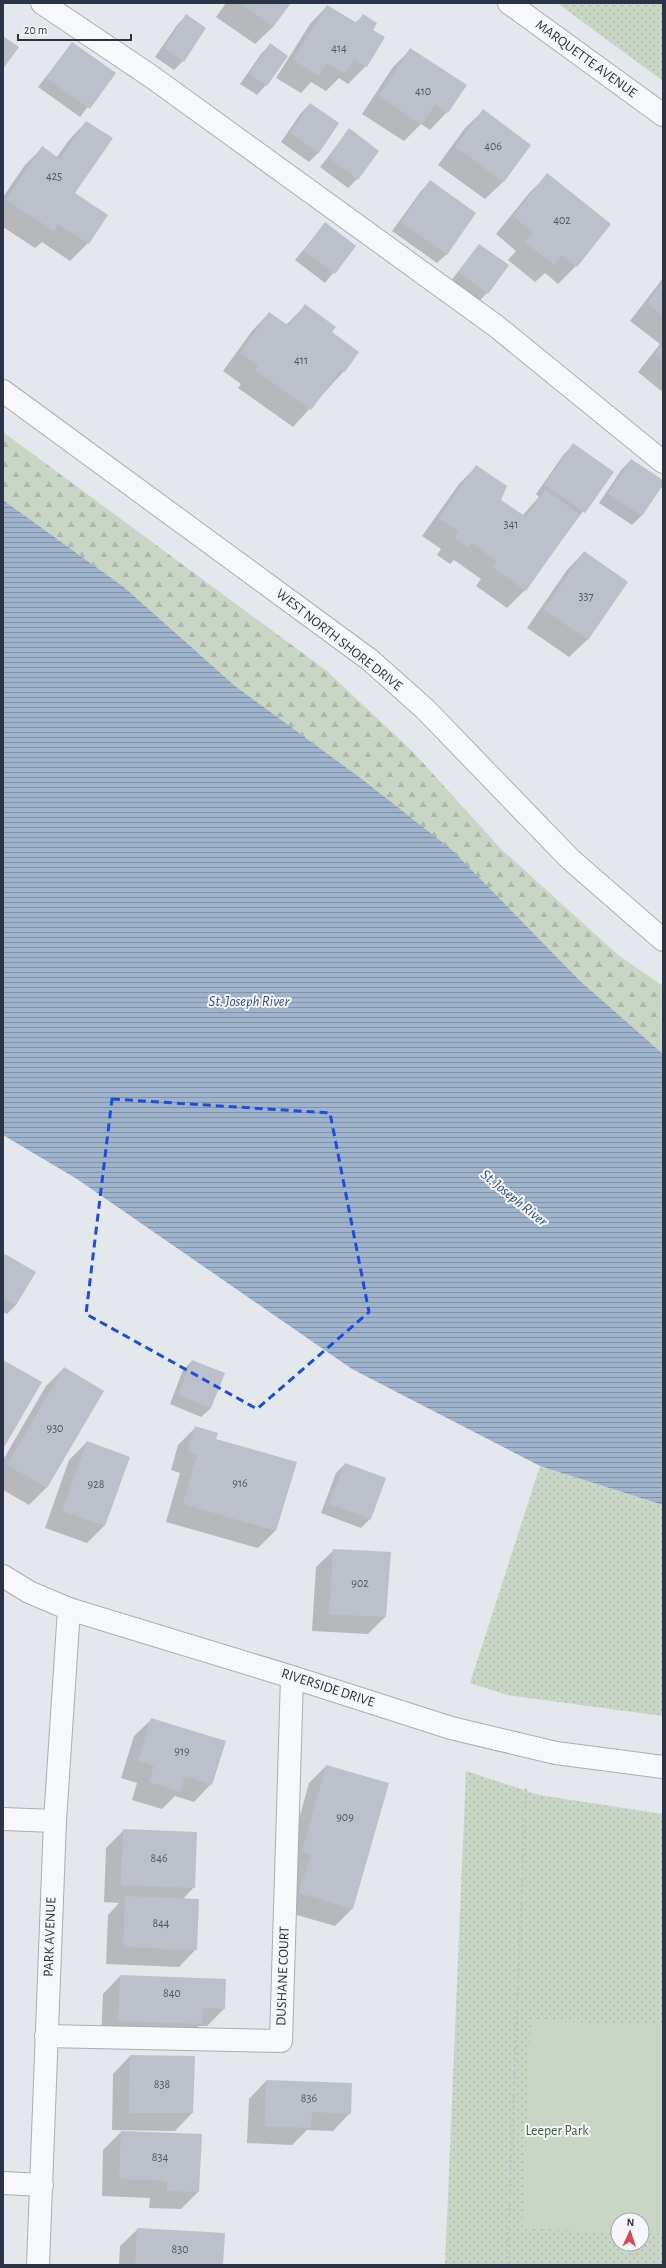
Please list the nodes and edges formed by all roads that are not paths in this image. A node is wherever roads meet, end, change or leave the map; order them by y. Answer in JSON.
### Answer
{"nodes":[{"id":1,"x":42,"y":3,"type":"edge"},
{"id":2,"x":509,"y":3,"type":"edge"},
{"id":3,"x":663,"y":115,"type":"edge"},
{"id":4,"x":3,"y":391,"type":"edge"},
{"id":5,"x":663,"y":462,"type":"edge"},
{"id":6,"x":663,"y":940,"type":"edge"},
{"id":7,"x":3,"y":1576,"type":"edge"},
{"id":8,"x":69,"y":1609,"type":"junction"},
{"id":9,"x":292,"y":1677,"type":"junction"},
{"id":10,"x":663,"y":1767,"type":"edge"},
{"id":11,"x":3,"y":1818,"type":"edge"},
{"id":12,"x":55,"y":1821,"type":"junction"},
{"id":13,"x":46,"y":2036,"type":"junction"},
{"id":14,"x":3,"y":2184,"type":"edge"},
{"id":15,"x":42,"y":2185,"type":"junction"},
{"id":16,"x":38,"y":2265,"type":"edge"}],
"edges":[{"from":1,"to":5,"type":"street"},
{"from":2,"to":3,"type":"street","name":"MARQUETTE AVENUE"},
{"from":4,"to":6,"type":"street","name":"WEST NORTH SHORE DRIVE"},
{"from":7,"to":8,"type":"street","name":"RIVERSIDE DRIVE"},
{"from":8,"to":9,"type":"street","name":"RIVERSIDE DRIVE"},
{"from":8,"to":12,"type":"street","name":"PARK AVENUE"},
{"from":9,"to":10,"type":"street","name":"RIVERSIDE DRIVE"},
{"from":9,"to":13,"type":"street","name":"DUSHANE COURT"},
{"from":11,"to":12,"type":"street"},
{"from":12,"to":13,"type":"street","name":"PARK AVENUE"},
{"from":13,"to":15,"type":"street","name":"PARK AVENUE"},
{"from":14,"to":15,"type":"street"},
{"from":15,"to":16,"type":"street","name":"PARK AVENUE"}]}
